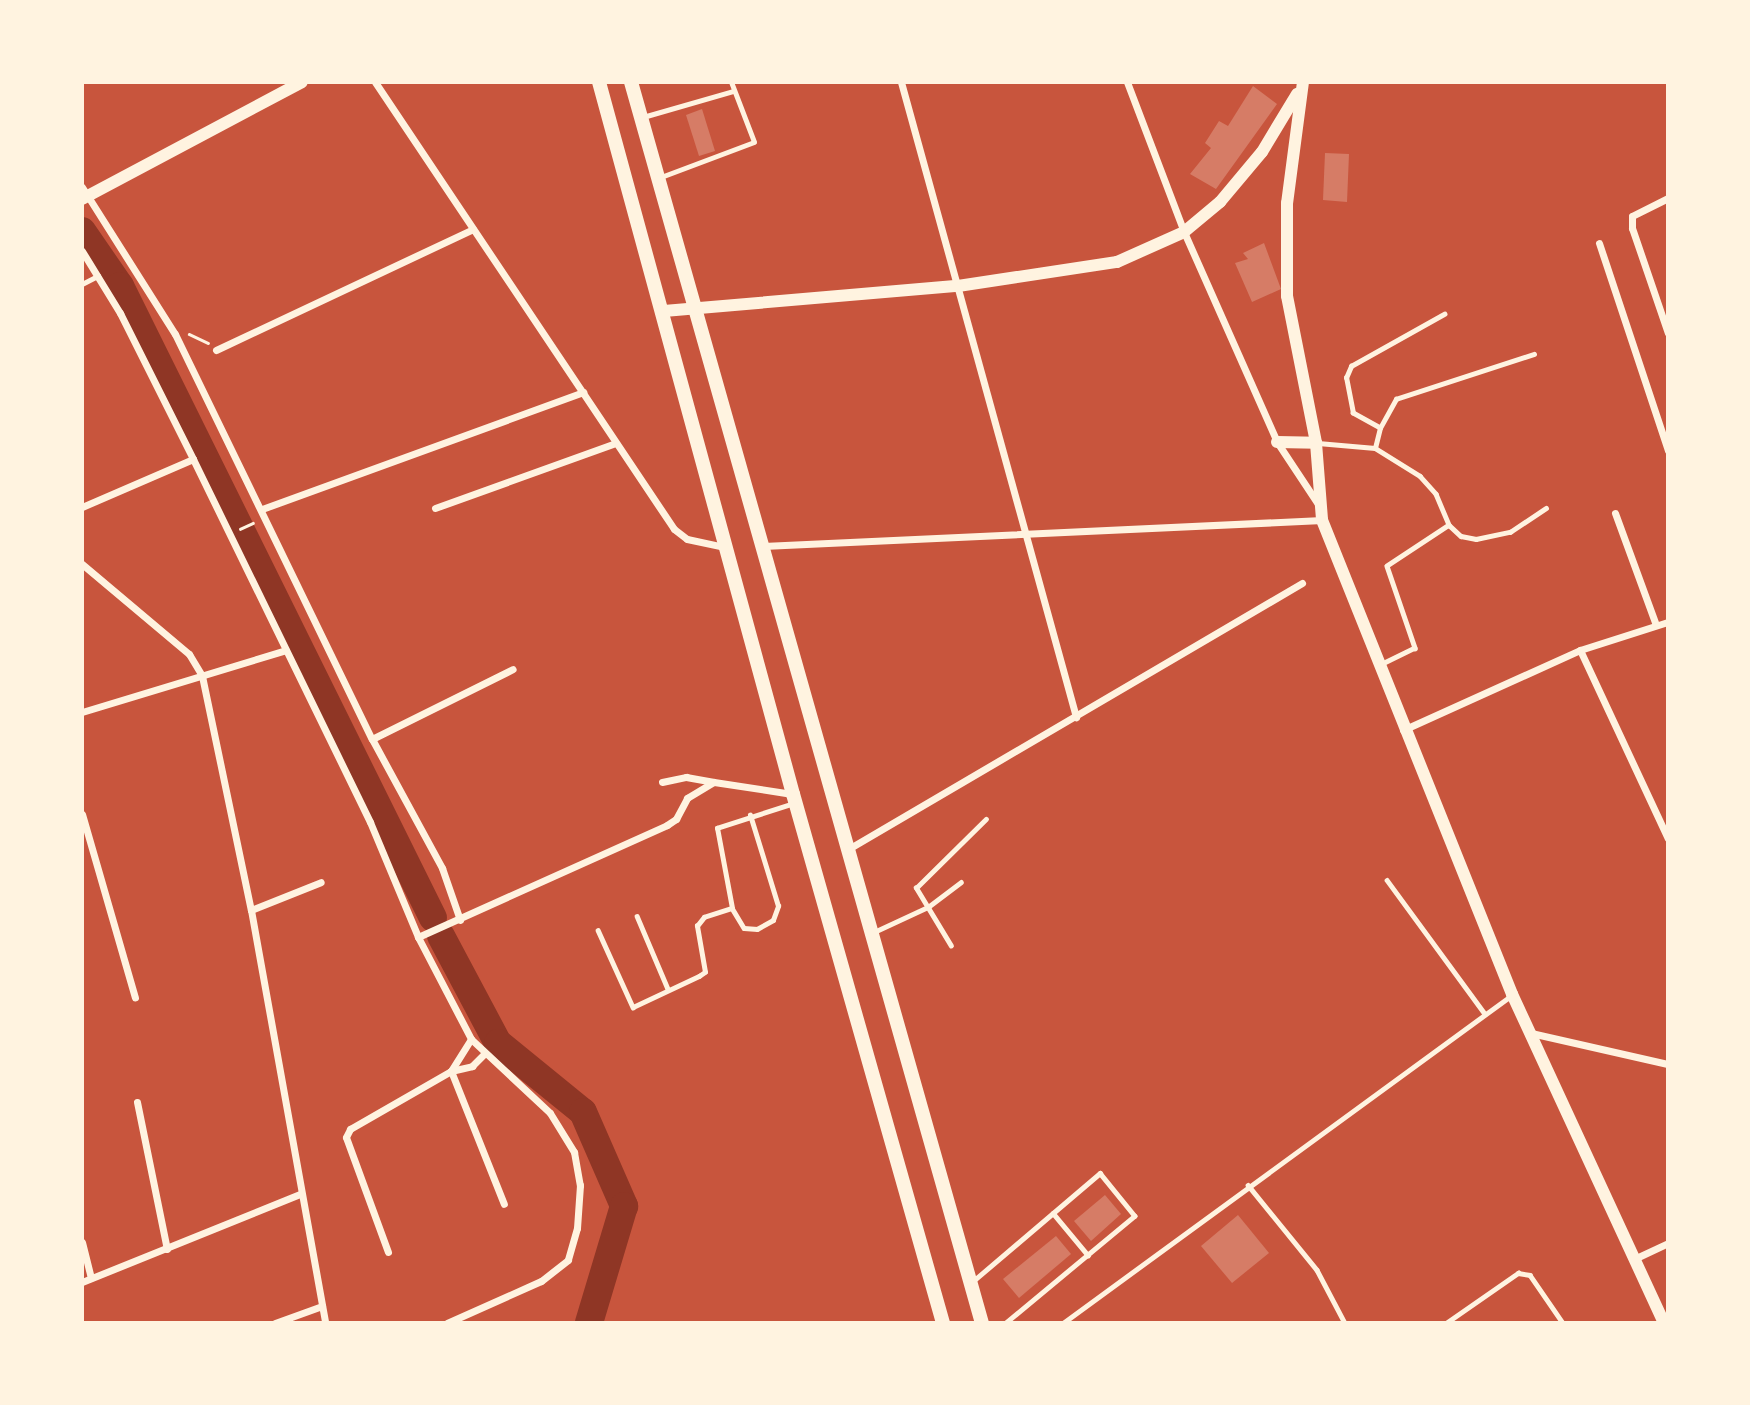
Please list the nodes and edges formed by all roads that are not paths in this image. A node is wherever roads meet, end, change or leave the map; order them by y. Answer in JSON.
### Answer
{"nodes":[{"id":1,"x":302,"y":82,"type":"edge"},
{"id":2,"x":375,"y":82,"type":"edge"},
{"id":3,"x":599,"y":82,"type":"edge"},
{"id":4,"x":631,"y":82,"type":"edge"},
{"id":5,"x":731,"y":82,"type":"edge"},
{"id":6,"x":901,"y":82,"type":"edge"},
{"id":7,"x":1127,"y":82,"type":"edge"},
{"id":8,"x":1301,"y":86,"type":"edge"},
{"id":9,"x":733,"y":91,"type":"junction"},
{"id":10,"x":641,"y":117,"type":"junction"},
{"id":11,"x":659,"y":177,"type":"junction"},
{"id":12,"x":84,"y":194,"type":"edge"},
{"id":13,"x":1668,"y":198,"type":"edge"},
{"id":14,"x":473,"y":229,"type":"junction"},
{"id":15,"x":1184,"y":233,"type":"junction"},
{"id":16,"x":1599,"y":243,"type":"dead end"},
{"id":17,"x":82,"y":251,"type":"edge"},
{"id":18,"x":98,"y":275,"type":"junction"},
{"id":19,"x":82,"y":284,"type":"edge"},
{"id":20,"x":958,"y":286,"type":"junction"},
{"id":21,"x":698,"y":306,"type":"junction"},
{"id":22,"x":664,"y":311,"type":"junction"},
{"id":23,"x":1444,"y":314,"type":"dead end"},
{"id":24,"x":1668,"y":333,"type":"edge"},
{"id":25,"x":216,"y":350,"type":"road end"},
{"id":26,"x":1534,"y":354,"type":"dead end"},
{"id":27,"x":583,"y":393,"type":"junction"},
{"id":28,"x":1380,"y":428,"type":"junction"},
{"id":29,"x":1277,"y":442,"type":"junction"},
{"id":30,"x":616,"y":443,"type":"junction"},
{"id":31,"x":1316,"y":443,"type":"junction"},
{"id":32,"x":1376,"y":448,"type":"junction"},
{"id":33,"x":1668,"y":451,"type":"edge"},
{"id":34,"x":193,"y":458,"type":"junction"},
{"id":35,"x":1318,"y":503,"type":"junction"},
{"id":36,"x":82,"y":507,"type":"edge"},
{"id":37,"x":435,"y":508,"type":"dead end"},
{"id":38,"x":1546,"y":508,"type":"dead end"},
{"id":39,"x":262,"y":509,"type":"junction"},
{"id":40,"x":1615,"y":513,"type":"dead end"},
{"id":41,"x":1322,"y":520,"type":"junction"},
{"id":42,"x":1449,"y":525,"type":"junction"},
{"id":43,"x":1024,"y":531,"type":"junction"},
{"id":44,"x":763,"y":546,"type":"junction"},
{"id":45,"x":728,"y":547,"type":"junction"},
{"id":46,"x":82,"y":564,"type":"edge"},
{"id":47,"x":1302,"y":583,"type":"dead end"},
{"id":48,"x":1668,"y":622,"type":"edge"},
{"id":49,"x":1656,"y":625,"type":"junction"},
{"id":50,"x":286,"y":650,"type":"junction"},
{"id":51,"x":1580,"y":650,"type":"junction"},
{"id":52,"x":1378,"y":666,"type":"junction"},
{"id":53,"x":513,"y":669,"type":"dead end"},
{"id":54,"x":202,"y":676,"type":"junction"},
{"id":55,"x":82,"y":712,"type":"edge"},
{"id":56,"x":1076,"y":718,"type":"junction"},
{"id":57,"x":1403,"y":730,"type":"junction"},
{"id":58,"x":372,"y":739,"type":"junction"},
{"id":59,"x":662,"y":782,"type":"dead end"},
{"id":60,"x":714,"y":782,"type":"junction"},
{"id":61,"x":794,"y":798,"type":"junction"},
{"id":62,"x":82,"y":814,"type":"edge"},
{"id":63,"x":750,"y":815,"type":"junction"},
{"id":64,"x":986,"y":819,"type":"dead end"},
{"id":65,"x":1668,"y":839,"type":"edge"},
{"id":66,"x":850,"y":848,"type":"junction"},
{"id":67,"x":1387,"y":880,"type":"dead end"},
{"id":68,"x":321,"y":882,"type":"dead end"},
{"id":69,"x":961,"y":882,"type":"dead end"},
{"id":70,"x":928,"y":907,"type":"junction"},
{"id":71,"x":732,"y":908,"type":"junction"},
{"id":72,"x":251,"y":910,"type":"junction"},
{"id":73,"x":637,"y":916,"type":"dead end"},
{"id":74,"x":460,"y":920,"type":"junction"},
{"id":75,"x":598,"y":930,"type":"dead end"},
{"id":76,"x":874,"y":932,"type":"junction"},
{"id":77,"x":418,"y":937,"type":"junction"},
{"id":78,"x":951,"y":946,"type":"dead end"},
{"id":79,"x":668,"y":990,"type":"junction"},
{"id":80,"x":1512,"y":994,"type":"junction"},
{"id":81,"x":135,"y":998,"type":"dead end"},
{"id":82,"x":1485,"y":1014,"type":"junction"},
{"id":83,"x":1530,"y":1033,"type":"junction"},
{"id":84,"x":471,"y":1039,"type":"junction"},
{"id":85,"x":484,"y":1054,"type":"junction"},
{"id":86,"x":1668,"y":1064,"type":"edge"},
{"id":87,"x":451,"y":1071,"type":"junction"},
{"id":88,"x":137,"y":1102,"type":"dead end"},
{"id":89,"x":1248,"y":1185,"type":"junction"},
{"id":90,"x":300,"y":1194,"type":"junction"},
{"id":91,"x":504,"y":1204,"type":"dead end"},
{"id":92,"x":1053,"y":1213,"type":"junction"},
{"id":93,"x":82,"y":1242,"type":"edge"},
{"id":94,"x":1668,"y":1244,"type":"edge"},
{"id":95,"x":167,"y":1249,"type":"junction"},
{"id":96,"x":388,"y":1252,"type":"dead end"},
{"id":97,"x":1088,"y":1255,"type":"junction"},
{"id":98,"x":1634,"y":1259,"type":"junction"},
{"id":99,"x":91,"y":1278,"type":"junction"},
{"id":100,"x":82,"y":1282,"type":"edge"},
{"id":101,"x":971,"y":1283,"type":"junction"},
{"id":102,"x":322,"y":1306,"type":"junction"},
{"id":103,"x":275,"y":1323,"type":"edge"},
{"id":104,"x":325,"y":1323,"type":"edge"},
{"id":105,"x":447,"y":1323,"type":"edge"},
{"id":106,"x":943,"y":1323,"type":"edge"},
{"id":107,"x":982,"y":1323,"type":"edge"},
{"id":108,"x":1006,"y":1323,"type":"edge"},
{"id":109,"x":1063,"y":1323,"type":"edge"},
{"id":110,"x":1345,"y":1323,"type":"edge"},
{"id":111,"x":1446,"y":1323,"type":"edge"},
{"id":112,"x":1563,"y":1323,"type":"edge"},
{"id":113,"x":1664,"y":1323,"type":"edge"}],
"edges":[{"from":1,"to":12,"type":"main road"},
{"from":2,"to":14,"type":"street"},
{"from":3,"to":22,"type":"main road"},
{"from":4,"to":10,"type":"main road"},
{"from":5,"to":9,"type":"lane"},
{"from":6,"to":20,"type":"street"},
{"from":7,"to":15,"type":"street"},
{"from":8,"to":15,"type":"main road"},
{"from":8,"to":31,"type":"main road"},
{"from":9,"to":10,"type":"lane"},
{"from":9,"to":11,"type":"lane"},
{"from":10,"to":11,"type":"main road"},
{"from":11,"to":21,"type":"main road"},
{"from":12,"to":39,"type":"street"},
{"from":13,"to":24,"type":"street"},
{"from":14,"to":25,"type":"street"},
{"from":14,"to":27,"type":"street"},
{"from":15,"to":20,"type":"main road"},
{"from":15,"to":29,"type":"street"},
{"from":16,"to":33,"type":"street"},
{"from":17,"to":18,"type":"street"},
{"from":18,"to":19,"type":"lane"},
{"from":18,"to":34,"type":"street"},
{"from":20,"to":21,"type":"main road"},
{"from":20,"to":43,"type":"street"},
{"from":21,"to":22,"type":"main road"},
{"from":21,"to":44,"type":"main road"},
{"from":22,"to":45,"type":"main road"},
{"from":23,"to":28,"type":"lane"},
{"from":26,"to":28,"type":"lane"},
{"from":27,"to":30,"type":"street"},
{"from":27,"to":39,"type":"street"},
{"from":28,"to":32,"type":"lane"},
{"from":29,"to":31,"type":"main road"},
{"from":29,"to":35,"type":"street"},
{"from":30,"to":37,"type":"street"},
{"from":30,"to":45,"type":"street"},
{"from":31,"to":32,"type":"lane"},
{"from":31,"to":35,"type":"main road"},
{"from":32,"to":42,"type":"lane"},
{"from":34,"to":36,"type":"street"},
{"from":34,"to":50,"type":"street"},
{"from":35,"to":41,"type":"main road"},
{"from":38,"to":42,"type":"lane"},
{"from":39,"to":58,"type":"street"},
{"from":40,"to":49,"type":"street"},
{"from":41,"to":43,"type":"street"},
{"from":41,"to":52,"type":"main road"},
{"from":42,"to":52,"type":"lane"},
{"from":43,"to":44,"type":"street"},
{"from":43,"to":56,"type":"street"},
{"from":44,"to":66,"type":"main road"},
{"from":45,"to":61,"type":"main road"},
{"from":46,"to":54,"type":"street"},
{"from":47,"to":56,"type":"street"},
{"from":48,"to":49,"type":"street"},
{"from":49,"to":51,"type":"street"},
{"from":50,"to":54,"type":"street"},
{"from":50,"to":77,"type":"street"},
{"from":51,"to":57,"type":"street"},
{"from":51,"to":65,"type":"street"},
{"from":52,"to":57,"type":"main road"},
{"from":53,"to":58,"type":"street"},
{"from":54,"to":55,"type":"street"},
{"from":54,"to":72,"type":"street"},
{"from":56,"to":66,"type":"street"},
{"from":57,"to":80,"type":"main road"},
{"from":58,"to":74,"type":"street"},
{"from":59,"to":60,"type":"street"},
{"from":60,"to":61,"type":"street"},
{"from":60,"to":74,"type":"street"},
{"from":61,"to":63,"type":"lane"},
{"from":61,"to":106,"type":"main road"},
{"from":62,"to":81,"type":"street"},
{"from":63,"to":71,"type":"lane"},
{"from":63,"to":71,"type":"lane"},
{"from":64,"to":70,"type":"lane"},
{"from":66,"to":76,"type":"main road"},
{"from":67,"to":82,"type":"lane"},
{"from":68,"to":72,"type":"street"},
{"from":69,"to":70,"type":"lane"},
{"from":70,"to":76,"type":"lane"},
{"from":70,"to":78,"type":"lane"},
{"from":71,"to":79,"type":"lane"},
{"from":72,"to":90,"type":"street"},
{"from":73,"to":79,"type":"lane"},
{"from":74,"to":77,"type":"street"},
{"from":75,"to":79,"type":"lane"},
{"from":76,"to":101,"type":"main road"},
{"from":77,"to":84,"type":"street"},
{"from":80,"to":82,"type":"lane"},
{"from":80,"to":83,"type":"main road"},
{"from":82,"to":89,"type":"lane"},
{"from":83,"to":86,"type":"street"},
{"from":83,"to":98,"type":"main road"},
{"from":84,"to":85,"type":"street"},
{"from":84,"to":87,"type":"street"},
{"from":85,"to":87,"type":"street"},
{"from":85,"to":105,"type":"street"},
{"from":87,"to":91,"type":"street"},
{"from":87,"to":96,"type":"street"},
{"from":88,"to":95,"type":"street"},
{"from":89,"to":109,"type":"lane"},
{"from":89,"to":110,"type":"lane"},
{"from":90,"to":95,"type":"street"},
{"from":90,"to":102,"type":"street"},
{"from":92,"to":97,"type":"lane"},
{"from":92,"to":97,"type":"lane"},
{"from":92,"to":101,"type":"lane"},
{"from":93,"to":99,"type":"street"},
{"from":94,"to":98,"type":"street"},
{"from":95,"to":99,"type":"street"},
{"from":97,"to":108,"type":"lane"},
{"from":98,"to":113,"type":"main road"},
{"from":99,"to":100,"type":"street"},
{"from":101,"to":107,"type":"main road"},
{"from":102,"to":103,"type":"street"},
{"from":102,"to":104,"type":"street"},
{"from":111,"to":112,"type":"lane"}]}
